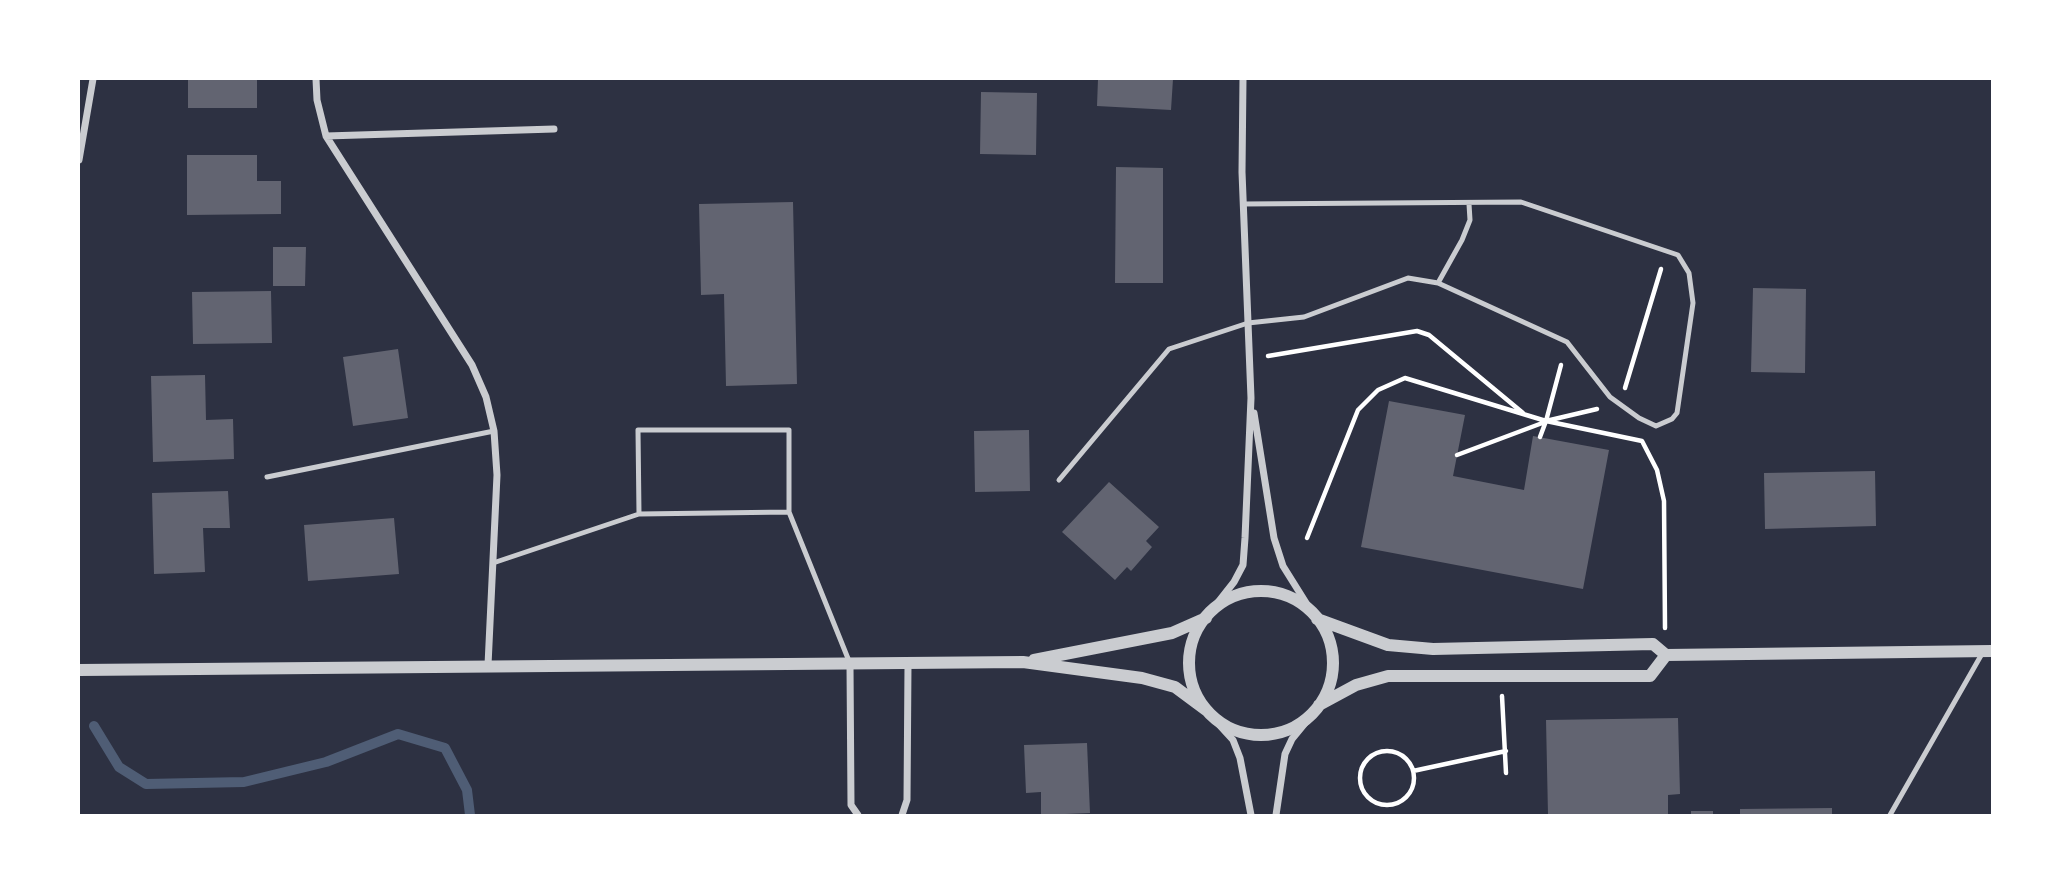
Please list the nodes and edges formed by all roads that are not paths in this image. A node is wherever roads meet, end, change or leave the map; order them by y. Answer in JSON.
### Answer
{"nodes":[{"id":1,"x":93,"y":79,"type":"edge"},
{"id":2,"x":316,"y":79,"type":"edge"},
{"id":3,"x":1243,"y":79,"type":"edge"},
{"id":4,"x":554,"y":129,"type":"dead end"},
{"id":5,"x":326,"y":136,"type":"junction"},
{"id":6,"x":79,"y":160,"type":"edge"},
{"id":7,"x":1243,"y":204,"type":"junction"},
{"id":8,"x":1469,"y":204,"type":"junction"},
{"id":9,"x":1438,"y":283,"type":"junction"},
{"id":10,"x":1248,"y":324,"type":"junction"},
{"id":11,"x":1251,"y":398,"type":"junction"},
{"id":12,"x":494,"y":431,"type":"junction"},
{"id":13,"x":267,"y":477,"type":"dead end"},
{"id":14,"x":1059,"y":480,"type":"dead end"},
{"id":15,"x":789,"y":512,"type":"junction"},
{"id":16,"x":639,"y":514,"type":"junction"},
{"id":17,"x":493,"y":563,"type":"junction"},
{"id":18,"x":1207,"y":616,"type":"junction"},
{"id":19,"x":1315,"y":616,"type":"junction"},
{"id":20,"x":1988,"y":652,"type":"edge"},
{"id":21,"x":1666,"y":654,"type":"junction"},
{"id":22,"x":1023,"y":662,"type":"junction"},
{"id":23,"x":908,"y":664,"type":"junction"},
{"id":24,"x":488,"y":665,"type":"junction"},
{"id":25,"x":850,"y":665,"type":"junction"},
{"id":26,"x":79,"y":670,"type":"edge"},
{"id":27,"x":1317,"y":708,"type":"junction"},
{"id":28,"x":1209,"y":713,"type":"junction"},
{"id":29,"x":858,"y":815,"type":"edge"},
{"id":30,"x":902,"y":815,"type":"edge"},
{"id":31,"x":1251,"y":815,"type":"edge"},
{"id":32,"x":1276,"y":815,"type":"edge"},
{"id":33,"x":1890,"y":815,"type":"edge"}],
"edges":[{"from":1,"to":6,"type":"street"},
{"from":2,"to":5,"type":"street"},
{"from":3,"to":7,"type":"street"},
{"from":4,"to":5,"type":"street"},
{"from":5,"to":12,"type":"street"},
{"from":7,"to":8,"type":"lane"},
{"from":7,"to":10,"type":"street"},
{"from":8,"to":9,"type":"lane"},
{"from":8,"to":9,"type":"lane"},
{"from":9,"to":10,"type":"lane"},
{"from":10,"to":11,"type":"street"},
{"from":10,"to":14,"type":"lane"},
{"from":11,"to":18,"type":"street"},
{"from":11,"to":19,"type":"street"},
{"from":12,"to":13,"type":"lane"},
{"from":12,"to":17,"type":"street"},
{"from":15,"to":16,"type":"lane"},
{"from":15,"to":16,"type":"lane"},
{"from":15,"to":25,"type":"lane"},
{"from":16,"to":17,"type":"lane"},
{"from":17,"to":24,"type":"street"},
{"from":18,"to":19,"type":"street"},
{"from":18,"to":22,"type":"street"},
{"from":18,"to":28,"type":"street"},
{"from":19,"to":21,"type":"street"},
{"from":19,"to":27,"type":"street"},
{"from":20,"to":21,"type":"street"},
{"from":20,"to":33,"type":"lane"},
{"from":21,"to":27,"type":"street"},
{"from":22,"to":23,"type":"street"},
{"from":22,"to":28,"type":"street"},
{"from":23,"to":25,"type":"street"},
{"from":23,"to":30,"type":"street"},
{"from":24,"to":25,"type":"street"},
{"from":24,"to":26,"type":"street"},
{"from":25,"to":29,"type":"street"},
{"from":27,"to":28,"type":"street"},
{"from":27,"to":32,"type":"street"},
{"from":28,"to":31,"type":"street"}]}
